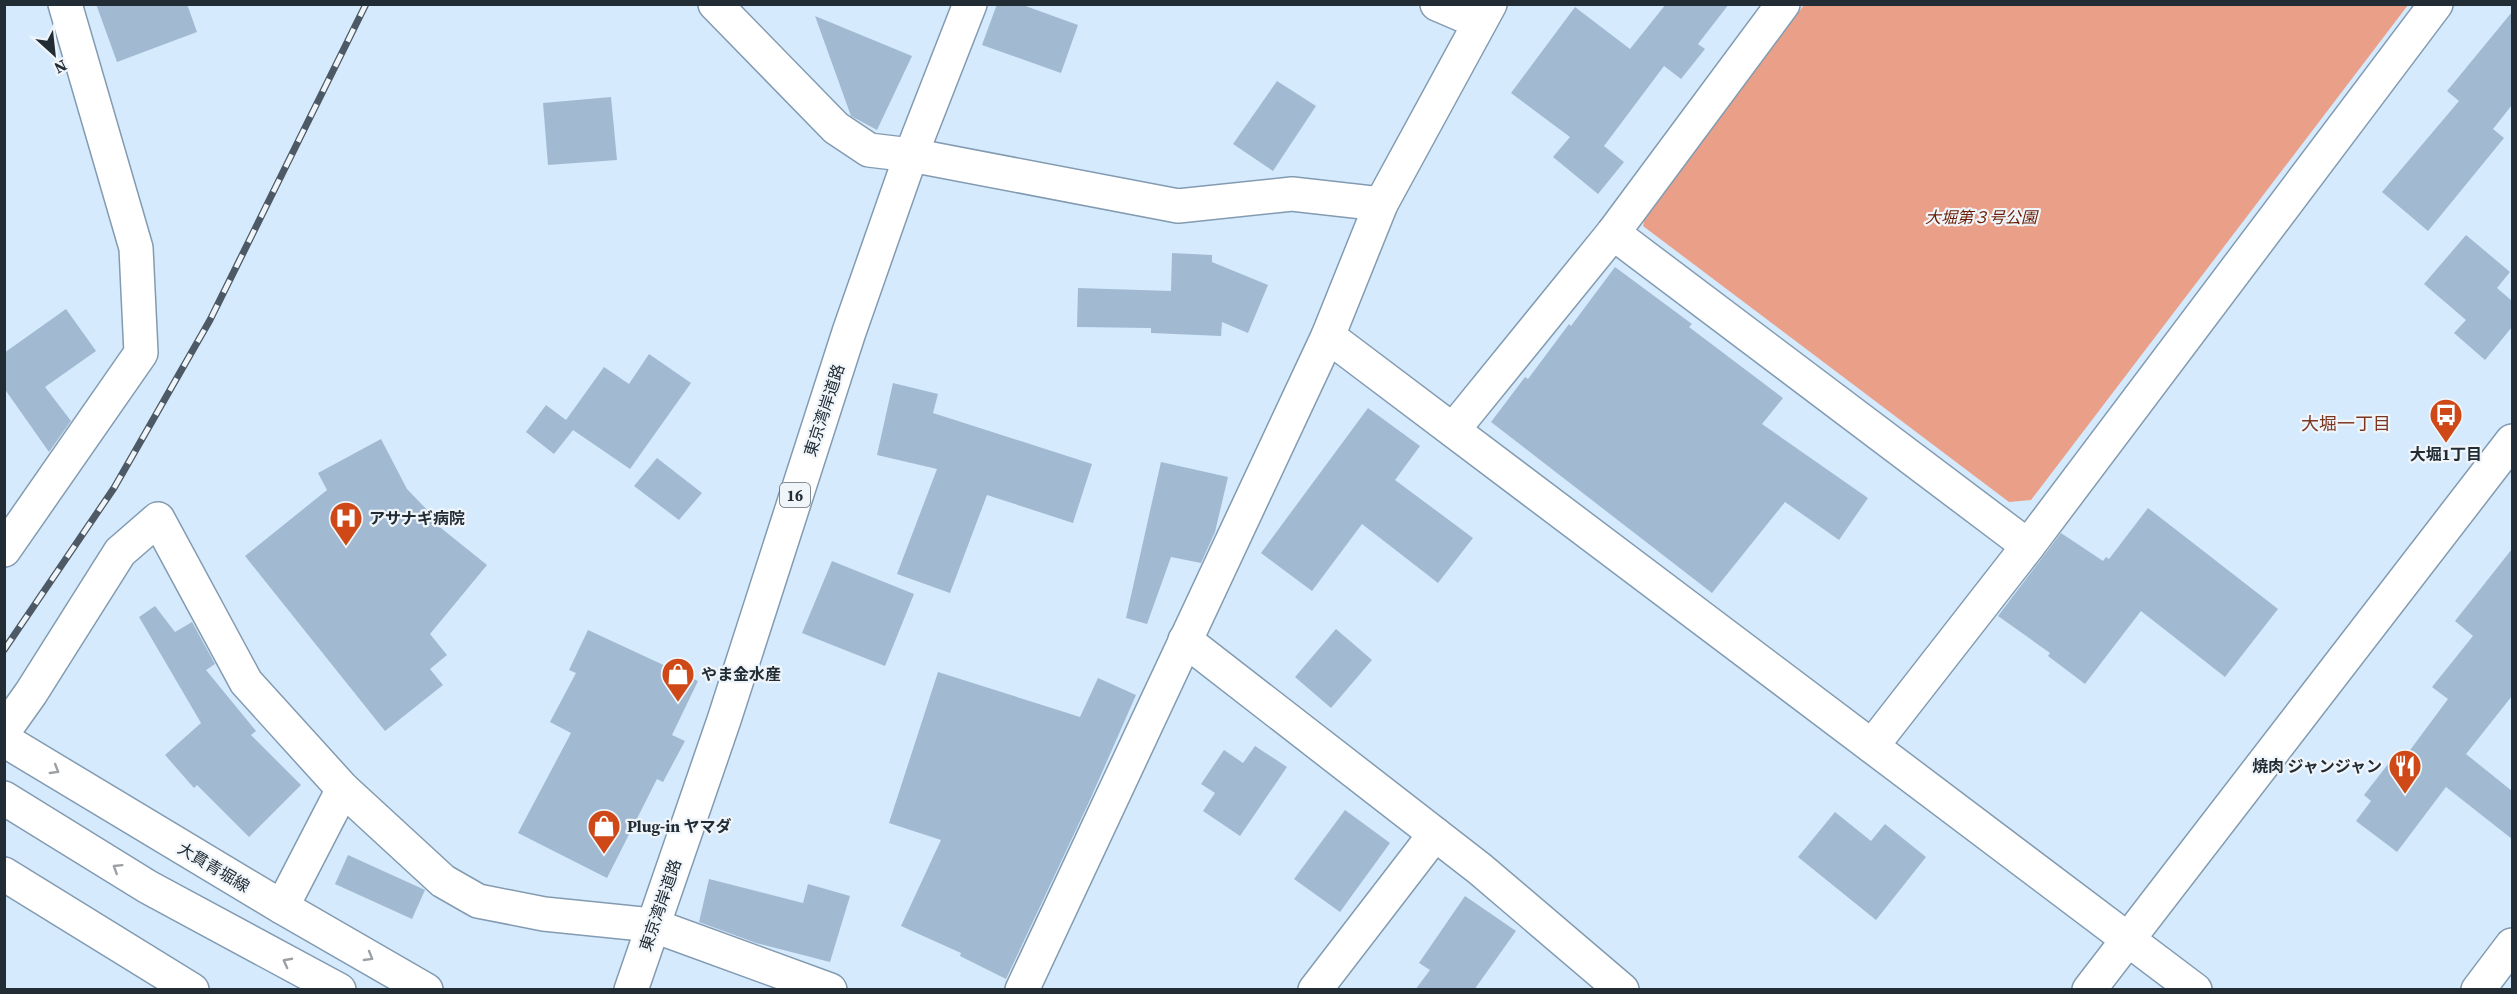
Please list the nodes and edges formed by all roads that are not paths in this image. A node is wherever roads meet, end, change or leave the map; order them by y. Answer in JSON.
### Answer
{"nodes":[{"id":1,"x":65,"y":4,"type":"edge"},
{"id":2,"x":715,"y":4,"type":"edge"},
{"id":3,"x":970,"y":4,"type":"edge"},
{"id":4,"x":1437,"y":4,"type":"edge"},
{"id":5,"x":1783,"y":4,"type":"edge"},
{"id":6,"x":2436,"y":4,"type":"edge"},
{"id":7,"x":1485,"y":13,"type":"edge"},
{"id":8,"x":911,"y":155,"type":"junction"},
{"id":9,"x":1381,"y":204,"type":"junction"},
{"id":10,"x":1613,"y":233,"type":"junction"},
{"id":11,"x":1328,"y":336,"type":"junction"},
{"id":12,"x":1452,"y":430,"type":"junction"},
{"id":13,"x":2512,"y":441,"type":"edge"},
{"id":14,"x":2028,"y":546,"type":"junction"},
{"id":15,"x":4,"y":550,"type":"edge"},
{"id":16,"x":1185,"y":640,"type":"junction"},
{"id":17,"x":4,"y":731,"type":"edge"},
{"id":18,"x":4,"y":740,"type":"edge"},
{"id":19,"x":1872,"y":746,"type":"junction"},
{"id":20,"x":343,"y":789,"type":"junction"},
{"id":21,"x":4,"y":798,"type":"edge"},
{"id":22,"x":1435,"y":834,"type":"junction"},
{"id":23,"x":4,"y":874,"type":"edge"},
{"id":24,"x":282,"y":907,"type":"junction"},
{"id":25,"x":652,"y":926,"type":"junction"},
{"id":26,"x":2127,"y":938,"type":"junction"},
{"id":27,"x":2512,"y":945,"type":"edge"},
{"id":28,"x":192,"y":990,"type":"edge"},
{"id":29,"x":339,"y":990,"type":"edge"},
{"id":30,"x":426,"y":990,"type":"edge"},
{"id":31,"x":631,"y":990,"type":"edge"},
{"id":32,"x":830,"y":990,"type":"edge"},
{"id":33,"x":1022,"y":990,"type":"edge"},
{"id":34,"x":1315,"y":990,"type":"edge"},
{"id":35,"x":1622,"y":990,"type":"edge"},
{"id":36,"x":2088,"y":990,"type":"edge"},
{"id":37,"x":2195,"y":990,"type":"edge"},
{"id":38,"x":2478,"y":990,"type":"edge"}],
"edges":[{"from":1,"to":15,"type":"main road"},
{"from":2,"to":8,"type":"main road"},
{"from":3,"to":8,"type":"main road","name":"東京湾岸道路","number":"16"},
{"from":4,"to":7,"type":"main road"},
{"from":5,"to":10,"type":"main road"},
{"from":6,"to":14,"type":"main road"},
{"from":7,"to":9,"type":"main road"},
{"from":8,"to":9,"type":"main road"},
{"from":8,"to":25,"type":"main road","name":"東京湾岸道路","number":"16"},
{"from":9,"to":11,"type":"main road"},
{"from":10,"to":12,"type":"main road"},
{"from":10,"to":14,"type":"main road"},
{"from":11,"to":12,"type":"main road"},
{"from":11,"to":16,"type":"main road"},
{"from":12,"to":19,"type":"main road"},
{"from":13,"to":26,"type":"main road"},
{"from":14,"to":19,"type":"main road"},
{"from":16,"to":22,"type":"main road"},
{"from":16,"to":33,"type":"main road"},
{"from":17,"to":20,"type":"main road"},
{"from":18,"to":24,"type":"main road","name":"大貫青堀線","one_way":true},
{"from":19,"to":26,"type":"main road"},
{"from":20,"to":24,"type":"main road"},
{"from":20,"to":25,"type":"main road"},
{"from":29,"to":21,"type":"main road","one_way":true},
{"from":22,"to":34,"type":"main road"},
{"from":22,"to":35,"type":"main road"},
{"from":23,"to":28,"type":"main road"},
{"from":24,"to":30,"type":"main road","name":"大貫青堀線","one_way":true},
{"from":25,"to":31,"type":"main road","name":"東京湾岸道路","number":"16"},
{"from":25,"to":32,"type":"main road"},
{"from":26,"to":36,"type":"main road"},
{"from":26,"to":37,"type":"main road"},
{"from":27,"to":38,"type":"main road"}]}
